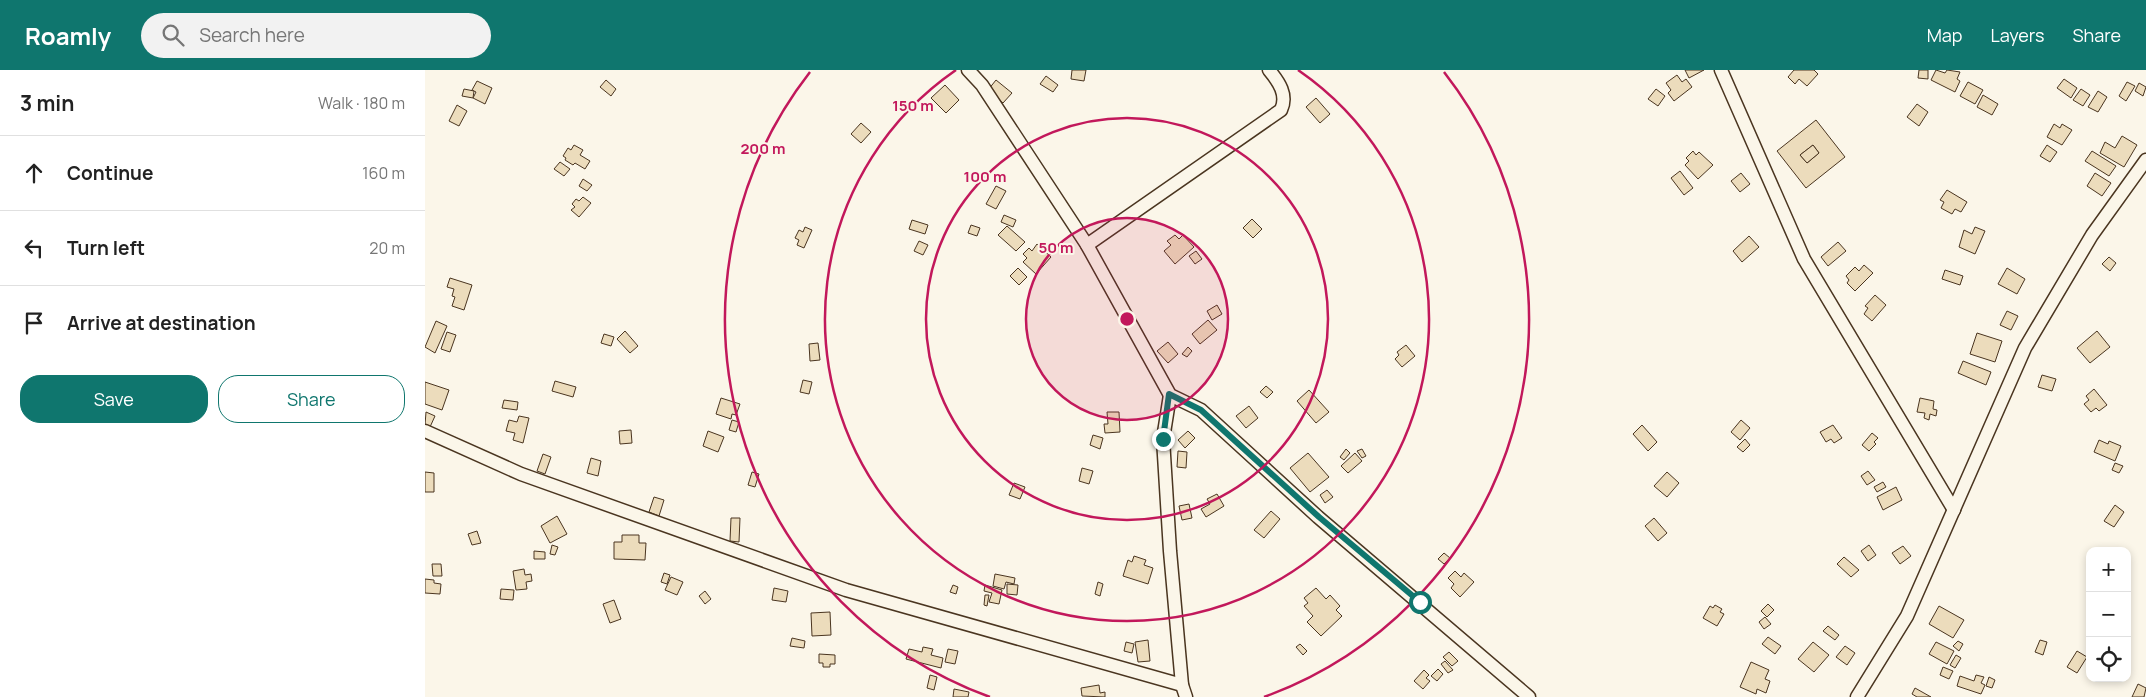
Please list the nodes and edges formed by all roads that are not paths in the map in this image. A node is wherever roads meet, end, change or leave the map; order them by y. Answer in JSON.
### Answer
{"nodes":[{"id":1,"x":968,"y":70,"type":"edge"},
{"id":2,"x":1269,"y":70,"type":"edge"},
{"id":3,"x":1721,"y":70,"type":"edge"},
{"id":4,"x":2146,"y":160,"type":"edge"},
{"id":5,"x":1087,"y":245,"type":"junction"},
{"id":6,"x":1169,"y":394,"type":"junction"},
{"id":7,"x":425,"y":430,"type":"edge"},
{"id":8,"x":1954,"y":510,"type":"junction"},
{"id":9,"x":1184,"y":691,"type":"edge"},
{"id":10,"x":1529,"y":697,"type":"edge"},
{"id":11,"x":1857,"y":697,"type":"edge"}],
"edges":[{"from":1,"to":5,"type":"street"},
{"from":2,"to":5,"type":"street"},
{"from":3,"to":8,"type":"street"},
{"from":4,"to":8,"type":"street"},
{"from":5,"to":6,"type":"street"},
{"from":6,"to":9,"type":"street"},
{"from":6,"to":10,"type":"street"},
{"from":7,"to":9,"type":"street"},
{"from":8,"to":11,"type":"street"}]}
